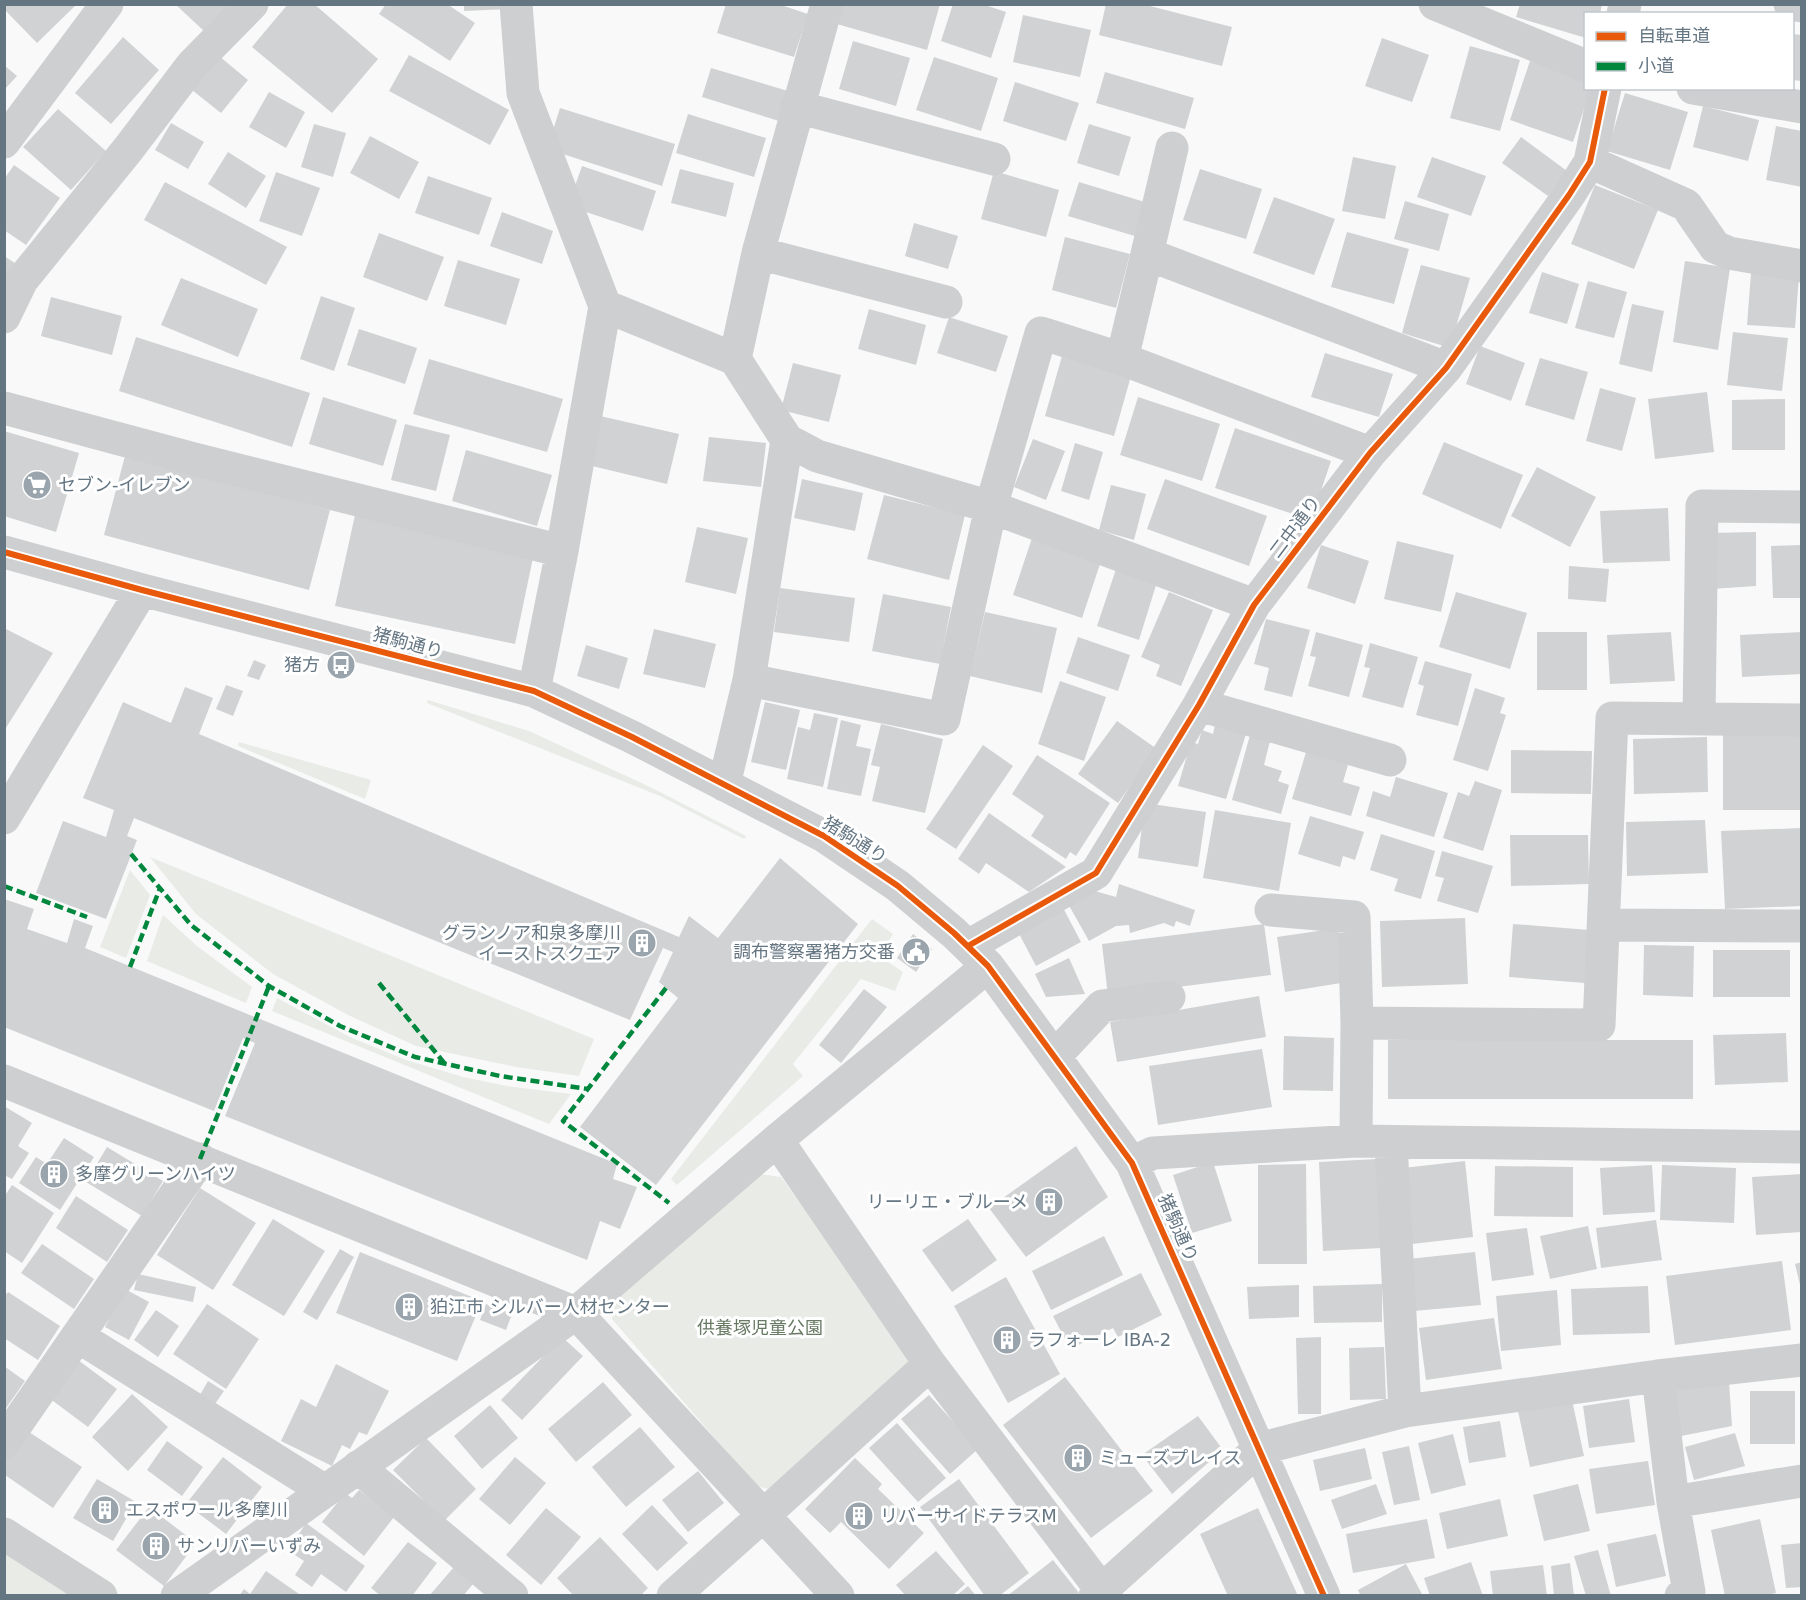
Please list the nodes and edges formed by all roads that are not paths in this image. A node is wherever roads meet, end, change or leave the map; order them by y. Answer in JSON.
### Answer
{"nodes":[{"id":1,"x":107,"y":4,"type":"edge"},
{"id":2,"x":252,"y":4,"type":"edge"},
{"id":3,"x":516,"y":4,"type":"edge"},
{"id":4,"x":827,"y":4,"type":"edge"},
{"id":5,"x":1434,"y":4,"type":"edge"},
{"id":6,"x":1790,"y":4,"type":"edge"},
{"id":7,"x":1802,"y":6,"type":"edge"},
{"id":8,"x":1584,"y":65,"type":"edge"},
{"id":9,"x":1605,"y":90,"type":"edge"},
{"id":10,"x":1704,"y":90,"type":"edge"},
{"id":11,"x":797,"y":107,"type":"junction"},
{"id":12,"x":1802,"y":107,"type":"edge"},
{"id":13,"x":4,"y":142,"type":"edge"},
{"id":14,"x":1172,"y":148,"type":"dead end"},
{"id":15,"x":994,"y":159,"type":"dead end"},
{"id":16,"x":1590,"y":162,"type":"junction"},
{"id":17,"x":758,"y":253,"type":"junction"},
{"id":18,"x":1147,"y":254,"type":"junction"},
{"id":19,"x":1802,"y":266,"type":"edge"},
{"id":20,"x":946,"y":302,"type":"dead end"},
{"id":21,"x":605,"y":306,"type":"junction"},
{"id":22,"x":4,"y":317,"type":"edge"},
{"id":23,"x":735,"y":359,"type":"junction"},
{"id":24,"x":1122,"y":359,"type":"junction"},
{"id":25,"x":1446,"y":368,"type":"junction"},
{"id":26,"x":4,"y":408,"type":"edge"},
{"id":27,"x":787,"y":440,"type":"junction"},
{"id":28,"x":1370,"y":453,"type":"junction"},
{"id":29,"x":991,"y":507,"type":"junction"},
{"id":30,"x":1802,"y":507,"type":"edge"},
{"id":31,"x":562,"y":551,"type":"junction"},
{"id":32,"x":4,"y":552,"type":"edge"},
{"id":33,"x":142,"y":590,"type":"junction"},
{"id":34,"x":1254,"y":605,"type":"junction"},
{"id":35,"x":748,"y":680,"type":"junction"},
{"id":36,"x":534,"y":691,"type":"junction"},
{"id":37,"x":1199,"y":705,"type":"junction"},
{"id":38,"x":1699,"y":718,"type":"junction"},
{"id":39,"x":1802,"y":720,"type":"edge"},
{"id":40,"x":1390,"y":760,"type":"dead end"},
{"id":41,"x":724,"y":784,"type":"junction"},
{"id":42,"x":4,"y":819,"type":"edge"},
{"id":43,"x":1271,"y":910,"type":"dead end"},
{"id":44,"x":1604,"y":925,"type":"junction"},
{"id":45,"x":1802,"y":926,"type":"edge"},
{"id":46,"x":978,"y":956,"type":"junction"},
{"id":47,"x":1169,"y":997,"type":"dead end"},
{"id":48,"x":1358,"y":1023,"type":"junction"},
{"id":49,"x":1055,"y":1056,"type":"junction"},
{"id":50,"x":4,"y":1081,"type":"edge"},
{"id":51,"x":777,"y":1140,"type":"junction"},
{"id":52,"x":1356,"y":1141,"type":"junction"},
{"id":53,"x":1391,"y":1143,"type":"junction"},
{"id":54,"x":1802,"y":1147,"type":"edge"},
{"id":55,"x":200,"y":1160,"type":"junction"},
{"id":56,"x":1132,"y":1162,"type":"junction"},
{"id":57,"x":576,"y":1313,"type":"junction"},
{"id":58,"x":79,"y":1336,"type":"junction"},
{"id":59,"x":1802,"y":1360,"type":"edge"},
{"id":60,"x":930,"y":1364,"type":"junction"},
{"id":61,"x":1658,"y":1376,"type":"junction"},
{"id":62,"x":1405,"y":1411,"type":"junction"},
{"id":63,"x":4,"y":1442,"type":"edge"},
{"id":64,"x":1259,"y":1449,"type":"junction"},
{"id":65,"x":358,"y":1467,"type":"junction"},
{"id":66,"x":1802,"y":1481,"type":"edge"},
{"id":67,"x":325,"y":1491,"type":"junction"},
{"id":68,"x":1673,"y":1502,"type":"junction"},
{"id":69,"x":764,"y":1515,"type":"junction"},
{"id":70,"x":4,"y":1534,"type":"edge"},
{"id":71,"x":1101,"y":1593,"type":"edge"},
{"id":72,"x":101,"y":1596,"type":"edge"},
{"id":73,"x":177,"y":1596,"type":"edge"},
{"id":74,"x":512,"y":1596,"type":"edge"},
{"id":75,"x":673,"y":1596,"type":"edge"},
{"id":76,"x":838,"y":1596,"type":"edge"},
{"id":77,"x":1324,"y":1596,"type":"edge"},
{"id":78,"x":1681,"y":1596,"type":"edge"}],
"edges":[{"from":1,"to":13,"type":"street"},
{"from":2,"to":22,"type":"street"},
{"from":3,"to":21,"type":"street"},
{"from":4,"to":11,"type":"street"},
{"from":5,"to":8,"type":"street"},
{"from":6,"to":7,"type":"street"},
{"from":9,"to":16,"type":"street","name":"二中通り"},
{"from":10,"to":12,"type":"street"},
{"from":11,"to":15,"type":"street"},
{"from":11,"to":17,"type":"street"},
{"from":14,"to":18,"type":"street"},
{"from":16,"to":19,"type":"street"},
{"from":16,"to":25,"type":"street","name":"二中通り"},
{"from":17,"to":20,"type":"street"},
{"from":17,"to":23,"type":"street"},
{"from":18,"to":24,"type":"street"},
{"from":18,"to":25,"type":"street"},
{"from":21,"to":23,"type":"street"},
{"from":21,"to":31,"type":"street"},
{"from":23,"to":27,"type":"street"},
{"from":24,"to":28,"type":"street"},
{"from":24,"to":29,"type":"street"},
{"from":25,"to":28,"type":"street","name":"二中通り"},
{"from":26,"to":31,"type":"street"},
{"from":27,"to":29,"type":"street"},
{"from":27,"to":35,"type":"street"},
{"from":28,"to":34,"type":"street","name":"二中通り"},
{"from":29,"to":34,"type":"street"},
{"from":29,"to":35,"type":"street"},
{"from":30,"to":38,"type":"street"},
{"from":31,"to":36,"type":"street"},
{"from":32,"to":33,"type":"street","name":"猪駒通り"},
{"from":33,"to":36,"type":"street","name":"猪駒通り"},
{"from":33,"to":42,"type":"street"},
{"from":34,"to":37,"type":"street","name":"二中通り"},
{"from":35,"to":41,"type":"street"},
{"from":36,"to":41,"type":"street","name":"猪駒通り"},
{"from":37,"to":40,"type":"street"},
{"from":37,"to":46,"type":"street","name":"二中通り"},
{"from":38,"to":39,"type":"street"},
{"from":38,"to":44,"type":"street"},
{"from":41,"to":46,"type":"street","name":"猪駒通り"},
{"from":43,"to":48,"type":"street"},
{"from":44,"to":45,"type":"street"},
{"from":44,"to":48,"type":"street"},
{"from":46,"to":49,"type":"street","name":"猪駒通り"},
{"from":46,"to":51,"type":"street","name":"二中通り"},
{"from":47,"to":49,"type":"street"},
{"from":48,"to":52,"type":"street"},
{"from":49,"to":56,"type":"street","name":"猪駒通り"},
{"from":50,"to":55,"type":"street"},
{"from":51,"to":57,"type":"street","name":"二中通り"},
{"from":51,"to":60,"type":"street"},
{"from":52,"to":53,"type":"street"},
{"from":52,"to":56,"type":"street"},
{"from":53,"to":54,"type":"street"},
{"from":53,"to":62,"type":"street"},
{"from":55,"to":57,"type":"street"},
{"from":55,"to":58,"type":"street"},
{"from":56,"to":64,"type":"street","name":"猪駒通り"},
{"from":57,"to":65,"type":"street","name":"二中通り"},
{"from":57,"to":69,"type":"street"},
{"from":58,"to":63,"type":"street"},
{"from":58,"to":67,"type":"street"},
{"from":59,"to":61,"type":"street"},
{"from":60,"to":69,"type":"street"},
{"from":60,"to":71,"type":"street"},
{"from":61,"to":62,"type":"street"},
{"from":61,"to":68,"type":"street"},
{"from":62,"to":64,"type":"street"},
{"from":64,"to":71,"type":"street"},
{"from":64,"to":77,"type":"street","name":"猪駒通り"},
{"from":65,"to":67,"type":"street","name":"二中通り"},
{"from":65,"to":74,"type":"street"},
{"from":66,"to":68,"type":"street"},
{"from":67,"to":73,"type":"street","name":"二中通り"},
{"from":68,"to":78,"type":"street"},
{"from":69,"to":75,"type":"street"},
{"from":69,"to":76,"type":"street"},
{"from":70,"to":72,"type":"street"}]}
